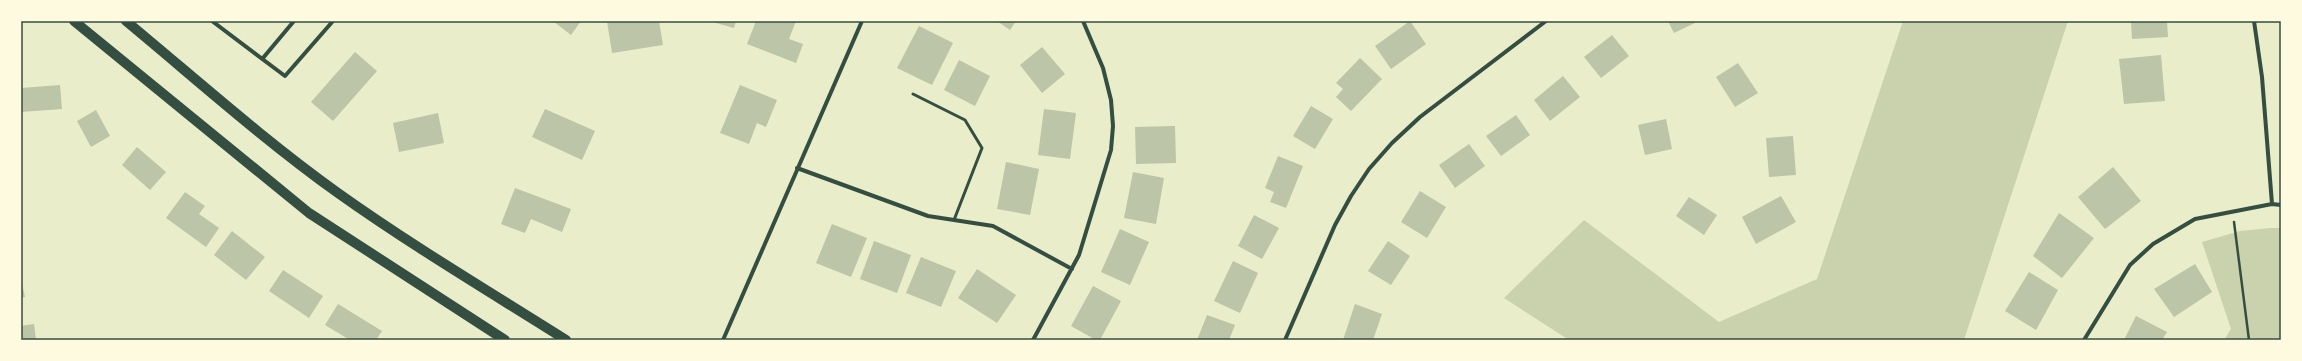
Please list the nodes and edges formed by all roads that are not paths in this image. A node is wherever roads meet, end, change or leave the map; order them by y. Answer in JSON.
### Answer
{"nodes":[{"id":1,"x":74,"y":21,"type":"edge"},
{"id":2,"x":126,"y":21,"type":"edge"},
{"id":3,"x":212,"y":21,"type":"edge"},
{"id":4,"x":294,"y":21,"type":"edge"},
{"id":5,"x":333,"y":21,"type":"edge"},
{"id":6,"x":862,"y":21,"type":"edge"},
{"id":7,"x":1083,"y":21,"type":"edge"},
{"id":8,"x":1546,"y":21,"type":"edge"},
{"id":9,"x":2254,"y":21,"type":"edge"},
{"id":10,"x":263,"y":58,"type":"junction"},
{"id":11,"x":913,"y":94,"type":"dead end"},
{"id":12,"x":797,"y":168,"type":"junction"},
{"id":13,"x":2272,"y":204,"type":"junction"},
{"id":14,"x":2281,"y":206,"type":"edge"},
{"id":15,"x":954,"y":220,"type":"junction"},
{"id":16,"x":1072,"y":269,"type":"junction"},
{"id":17,"x":505,"y":340,"type":"edge"},
{"id":18,"x":566,"y":340,"type":"edge"},
{"id":19,"x":723,"y":340,"type":"edge"},
{"id":20,"x":1033,"y":340,"type":"edge"},
{"id":21,"x":1285,"y":340,"type":"edge"},
{"id":22,"x":2084,"y":340,"type":"edge"}],
"edges":[{"from":1,"to":17,"type":"main road"},
{"from":2,"to":18,"type":"main road"},
{"from":3,"to":10,"type":"street"},
{"from":4,"to":10,"type":"street"},
{"from":5,"to":10,"type":"street"},
{"from":6,"to":12,"type":"street"},
{"from":7,"to":16,"type":"street"},
{"from":8,"to":21,"type":"street"},
{"from":9,"to":13,"type":"street"},
{"from":11,"to":15,"type":"lane"},
{"from":12,"to":15,"type":"street"},
{"from":12,"to":19,"type":"street"},
{"from":13,"to":14,"type":"street"},
{"from":13,"to":22,"type":"street"},
{"from":15,"to":16,"type":"street"},
{"from":16,"to":20,"type":"street"}]}
